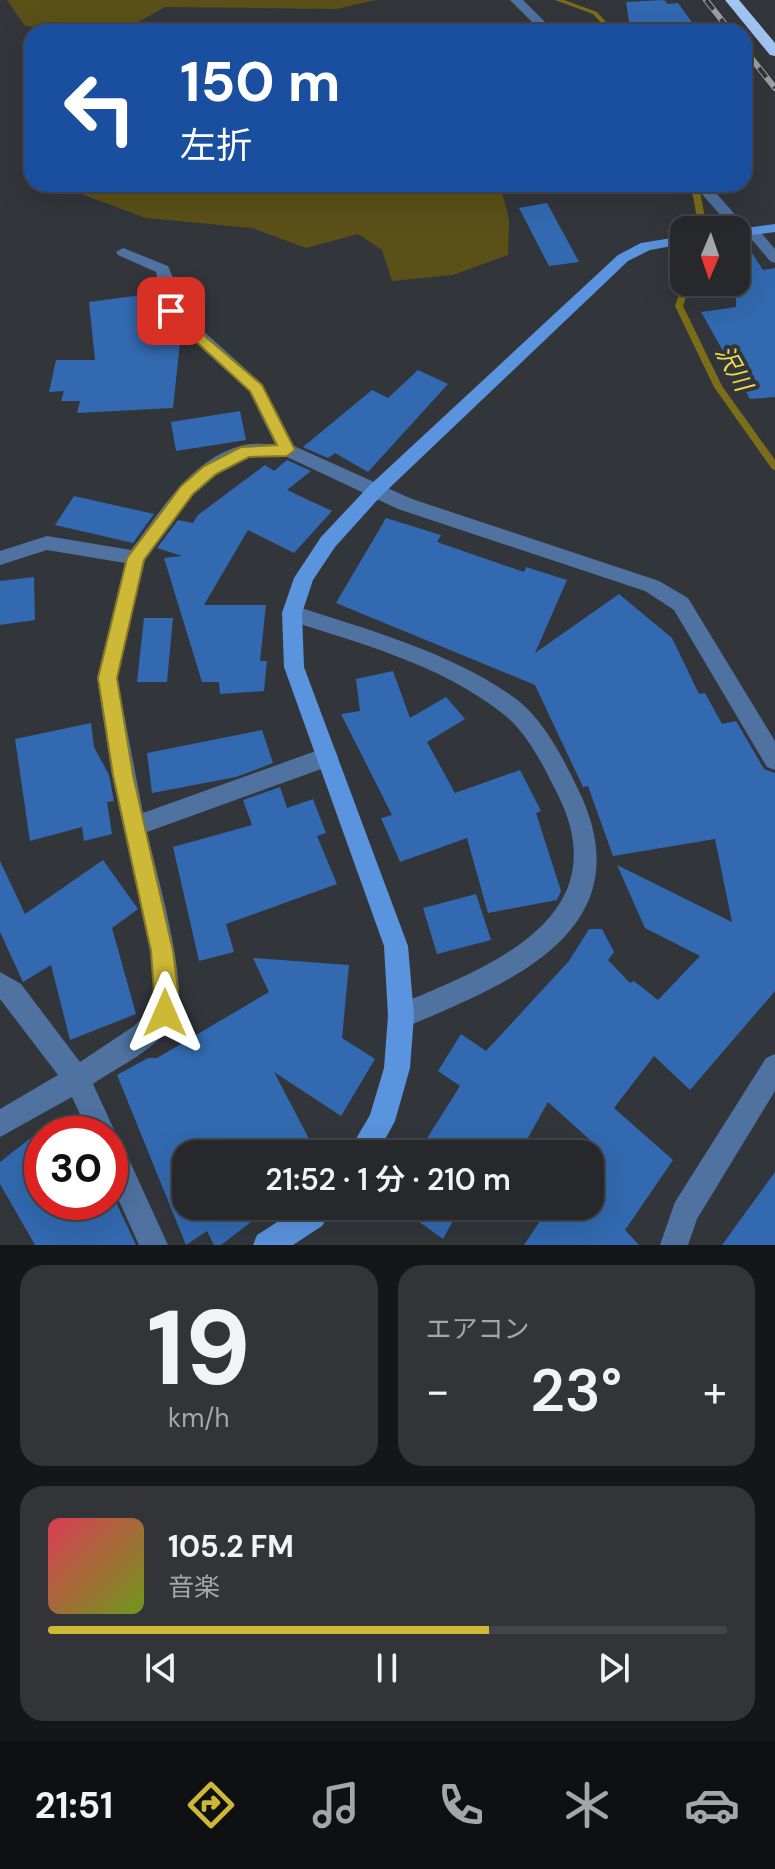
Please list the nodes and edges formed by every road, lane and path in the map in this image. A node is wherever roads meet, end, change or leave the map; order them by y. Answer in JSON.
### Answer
{"nodes":[{"id":1,"x":516,"y":0,"type":"edge"},
{"id":2,"x":732,"y":0,"type":"edge"},
{"id":3,"x":751,"y":0,"type":"edge"},
{"id":4,"x":541,"y":24,"type":"edge"},
{"id":5,"x":771,"y":36,"type":"edge"},
{"id":6,"x":775,"y":52,"type":"edge"},
{"id":7,"x":707,"y":192,"type":"edge"},
{"id":8,"x":729,"y":216,"type":"edge"},
{"id":9,"x":775,"y":228,"type":"edge"},
{"id":10,"x":750,"y":230,"type":"edge"},
{"id":11,"x":750,"y":237,"type":"edge"},
{"id":12,"x":670,"y":242,"type":"edge"},
{"id":13,"x":123,"y":252,"type":"dead end"},
{"id":14,"x":775,"y":258,"type":"edge"},
{"id":15,"x":287,"y":450,"type":"junction"},
{"id":16,"x":375,"y":491,"type":"junction"},
{"id":17,"x":0,"y":558,"type":"edge"},
{"id":18,"x":136,"y":558,"type":"junction"},
{"id":19,"x":292,"y":613,"type":"junction"},
{"id":20,"x":327,"y":757,"type":"junction"},
{"id":21,"x":775,"y":760,"type":"edge"},
{"id":22,"x":137,"y":825,"type":"junction"},
{"id":23,"x":0,"y":984,"type":"edge"},
{"id":24,"x":401,"y":1016,"type":"junction"},
{"id":25,"x":775,"y":1067,"type":"edge"},
{"id":26,"x":77,"y":1079,"type":"junction"},
{"id":27,"x":94,"y":1116,"type":"edge"},
{"id":28,"x":0,"y":1124,"type":"edge"},
{"id":29,"x":370,"y":1140,"type":"edge"},
{"id":30,"x":128,"y":1189,"type":"edge"},
{"id":31,"x":306,"y":1220,"type":"edge"},
{"id":32,"x":154,"y":1245,"type":"edge"},
{"id":33,"x":267,"y":1245,"type":"edge"},
{"id":34,"x":674,"y":1245,"type":"edge"}],
"edges":[{"from":1,"to":4,"type":"street"},
{"from":2,"to":5,"type":"highway"},
{"from":3,"to":5,"type":"highway"},
{"from":5,"to":6,"type":"highway"},
{"from":7,"to":8,"type":"street"},
{"from":9,"to":10,"type":"street"},
{"from":11,"to":14,"type":"street"},
{"from":12,"to":16,"type":"street"},
{"from":13,"to":15,"type":"street"},
{"from":15,"to":16,"type":"street"},
{"from":15,"to":18,"type":"street"},
{"from":16,"to":19,"type":"street"},
{"from":16,"to":21,"type":"street"},
{"from":17,"to":18,"type":"street"},
{"from":18,"to":22,"type":"street"},
{"from":19,"to":20,"type":"street"},
{"from":19,"to":24,"type":"street"},
{"from":20,"to":22,"type":"street"},
{"from":20,"to":24,"type":"street"},
{"from":22,"to":26,"type":"street"},
{"from":23,"to":26,"type":"street"},
{"from":24,"to":29,"type":"street"},
{"from":25,"to":34,"type":"street"},
{"from":26,"to":27,"type":"street"},
{"from":26,"to":28,"type":"street"},
{"from":30,"to":32,"type":"street"},
{"from":31,"to":33,"type":"street"}]}
